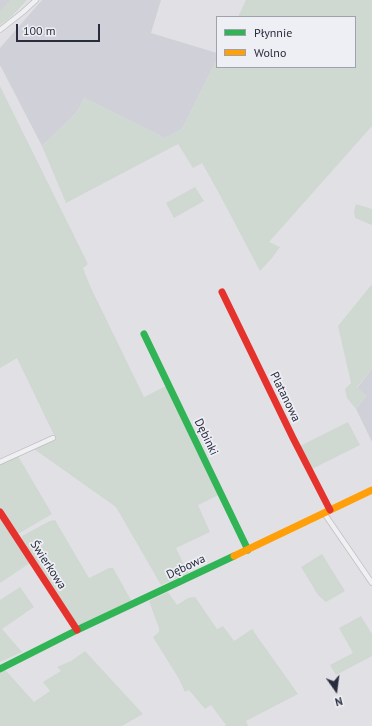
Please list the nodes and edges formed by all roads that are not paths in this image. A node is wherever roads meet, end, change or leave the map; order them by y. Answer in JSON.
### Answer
{"nodes":[{"id":1,"x":36,"y":0,"type":"edge"},
{"id":2,"x":0,"y":30,"type":"edge"},
{"id":3,"x":222,"y":292,"type":"dead end"},
{"id":4,"x":144,"y":334,"type":"dead end"},
{"id":5,"x":53,"y":438,"type":"dead end"},
{"id":6,"x":0,"y":462,"type":"edge"},
{"id":7,"x":372,"y":490,"type":"edge"},
{"id":8,"x":0,"y":512,"type":"edge"},
{"id":9,"x":327,"y":512,"type":"junction"},
{"id":10,"x":248,"y":550,"type":"junction"},
{"id":11,"x":372,"y":583,"type":"edge"},
{"id":12,"x":77,"y":630,"type":"junction"},
{"id":13,"x":0,"y":669,"type":"edge"}],
"edges":[{"from":1,"to":2,"type":"street"},
{"from":3,"to":9,"type":"street","name":"Platanowa"},
{"from":4,"to":10,"type":"street","name":"Dębinki"},
{"from":5,"to":6,"type":"street"},
{"from":7,"to":9,"type":"street","name":"Dębowa"},
{"from":8,"to":12,"type":"street","name":"Świerkowa"},
{"from":9,"to":10,"type":"street","name":"Dębowa"},
{"from":9,"to":11,"type":"street"},
{"from":10,"to":12,"type":"street","name":"Dębowa"},
{"from":12,"to":13,"type":"street","name":"Dębowa"}]}
